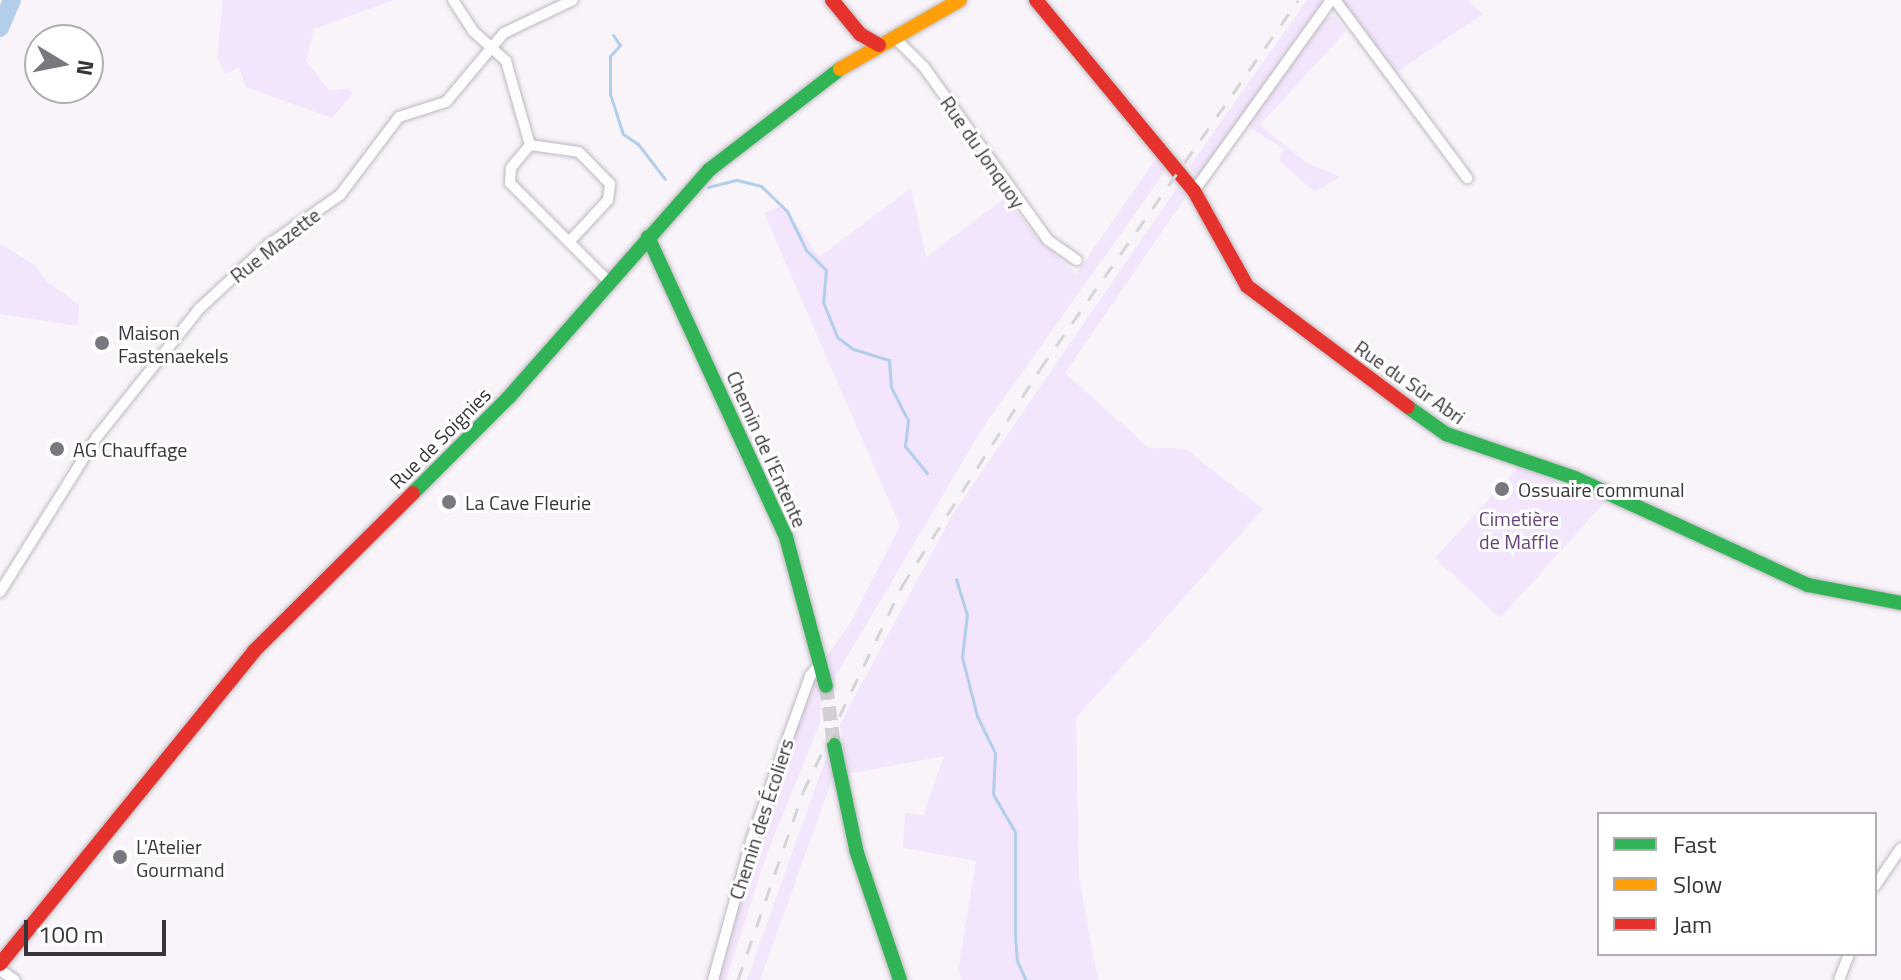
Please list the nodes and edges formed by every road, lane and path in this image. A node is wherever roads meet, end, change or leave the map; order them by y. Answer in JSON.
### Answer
{"nodes":[{"id":1,"x":453,"y":0,"type":"edge"},
{"id":2,"x":573,"y":0,"type":"edge"},
{"id":3,"x":832,"y":0,"type":"edge"},
{"id":4,"x":960,"y":0,"type":"edge"},
{"id":5,"x":1036,"y":0,"type":"edge"},
{"id":6,"x":1333,"y":0,"type":"edge"},
{"id":7,"x":860,"y":34,"type":"junction"},
{"id":8,"x":894,"y":37,"type":"junction"},
{"id":9,"x":879,"y":45,"type":"junction"},
{"id":10,"x":493,"y":47,"type":"junction"},
{"id":11,"x":864,"y":52,"type":"junction"},
{"id":12,"x":530,"y":145,"type":"junction"},
{"id":13,"x":1467,"y":178,"type":"dead end"},
{"id":14,"x":1194,"y":191,"type":"junction"},
{"id":15,"x":648,"y":237,"type":"junction"},
{"id":16,"x":569,"y":242,"type":"junction"},
{"id":17,"x":1077,"y":260,"type":"dead end"},
{"id":18,"x":609,"y":282,"type":"junction"},
{"id":19,"x":0,"y":592,"type":"edge"},
{"id":20,"x":1901,"y":603,"type":"edge"},
{"id":21,"x":821,"y":663,"type":"junction"},
{"id":22,"x":826,"y":686,"type":"tunnel mouth"},
{"id":23,"x":834,"y":745,"type":"tunnel mouth"},
{"id":24,"x":1901,"y":848,"type":"edge"},
{"id":25,"x":1877,"y":883,"type":"edge"},
{"id":26,"x":1848,"y":956,"type":"edge"},
{"id":27,"x":0,"y":964,"type":"edge"},
{"id":28,"x":0,"y":970,"type":"edge"},
{"id":29,"x":15,"y":980,"type":"edge"},
{"id":30,"x":713,"y":980,"type":"edge"},
{"id":31,"x":900,"y":980,"type":"edge"},
{"id":32,"x":1839,"y":980,"type":"edge"}],
"edges":[{"from":1,"to":10,"type":"street"},
{"from":2,"to":10,"type":"street","name":"Rue Mazette"},
{"from":3,"to":7,"type":"street"},
{"from":4,"to":8,"type":"street","name":"Rue de Soignies"},
{"from":5,"to":14,"type":"street","name":"Rue du Sûr Abri"},
{"from":6,"to":13,"type":"street"},
{"from":6,"to":14,"type":"street"},
{"from":7,"to":9,"type":"street"},
{"from":7,"to":11,"type":"street"},
{"from":8,"to":9,"type":"street","name":"Rue de Soignies"},
{"from":8,"to":17,"type":"street","name":"Rue du Jonquoy"},
{"from":9,"to":11,"type":"street","name":"Rue de Soignies"},
{"from":10,"to":12,"type":"street"},
{"from":10,"to":19,"type":"street","name":"Rue Mazette"},
{"from":11,"to":15,"type":"street","name":"Rue de Soignies"},
{"from":12,"to":16,"type":"street"},
{"from":12,"to":16,"type":"street"},
{"from":14,"to":20,"type":"street","name":"Rue du Sûr Abri"},
{"from":15,"to":18,"type":"street","name":"Rue de Soignies"},
{"from":15,"to":21,"type":"street","name":"Chemin de l'Entente"},
{"from":16,"to":18,"type":"street"},
{"from":18,"to":27,"type":"street","name":"Rue de Soignies"},
{"from":21,"to":22,"type":"street","name":"Chemin de l'Entente"},
{"from":21,"to":30,"type":"street","name":"Chemin des Écoliers"},
{"from":23,"to":31,"type":"street"},
{"from":24,"to":25,"type":"street"},
{"from":26,"to":32,"type":"street"},
{"from":28,"to":29,"type":"street"}]}
